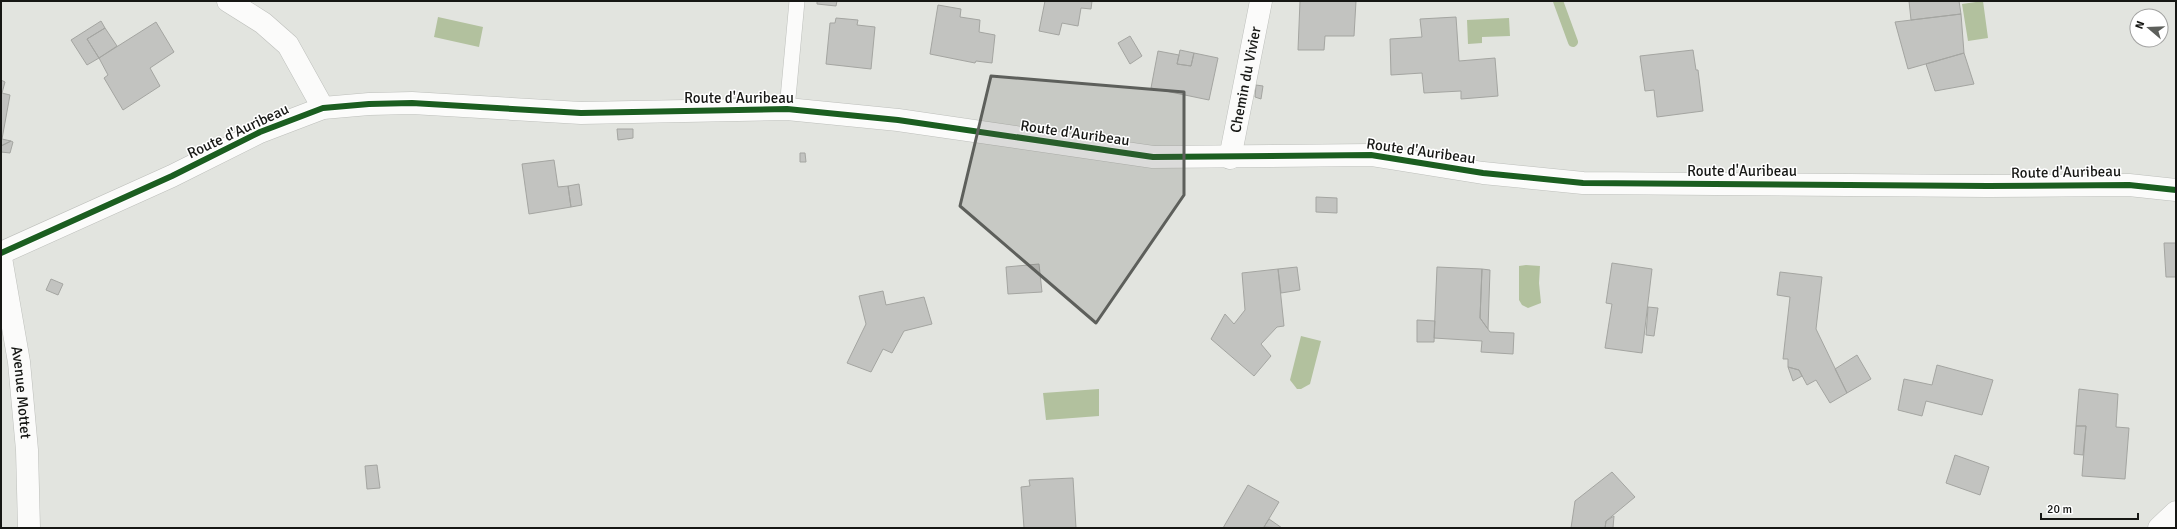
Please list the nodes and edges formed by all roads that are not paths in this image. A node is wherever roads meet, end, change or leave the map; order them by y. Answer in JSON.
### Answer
{"nodes":[{"id":1,"x":228,"y":1,"type":"edge"},
{"id":2,"x":797,"y":1,"type":"edge"},
{"id":3,"x":1261,"y":1,"type":"edge"},
{"id":4,"x":324,"y":108,"type":"junction"},
{"id":5,"x":787,"y":109,"type":"junction"},
{"id":6,"x":1230,"y":158,"type":"junction"},
{"id":7,"x":2176,"y":190,"type":"edge"},
{"id":8,"x":1,"y":253,"type":"edge"},
{"id":9,"x":1,"y":258,"type":"edge"},
{"id":10,"x":2176,"y":512,"type":"edge"},
{"id":11,"x":30,"y":528,"type":"edge"},
{"id":12,"x":2159,"y":528,"type":"edge"}],
"edges":[{"from":1,"to":4,"type":"street"},
{"from":2,"to":5,"type":"lane"},
{"from":3,"to":6,"type":"street","name":"Chemin du Vivier"},
{"from":4,"to":5,"type":"street","name":"Route d'Auribeau"},
{"from":4,"to":8,"type":"street","name":"Route d'Auribeau"},
{"from":5,"to":6,"type":"street","name":"Route d'Auribeau"},
{"from":6,"to":7,"type":"street","name":"Route d'Auribeau"},
{"from":9,"to":11,"type":"street","name":"Avenue Mottet"},
{"from":10,"to":12,"type":"street"}]}
